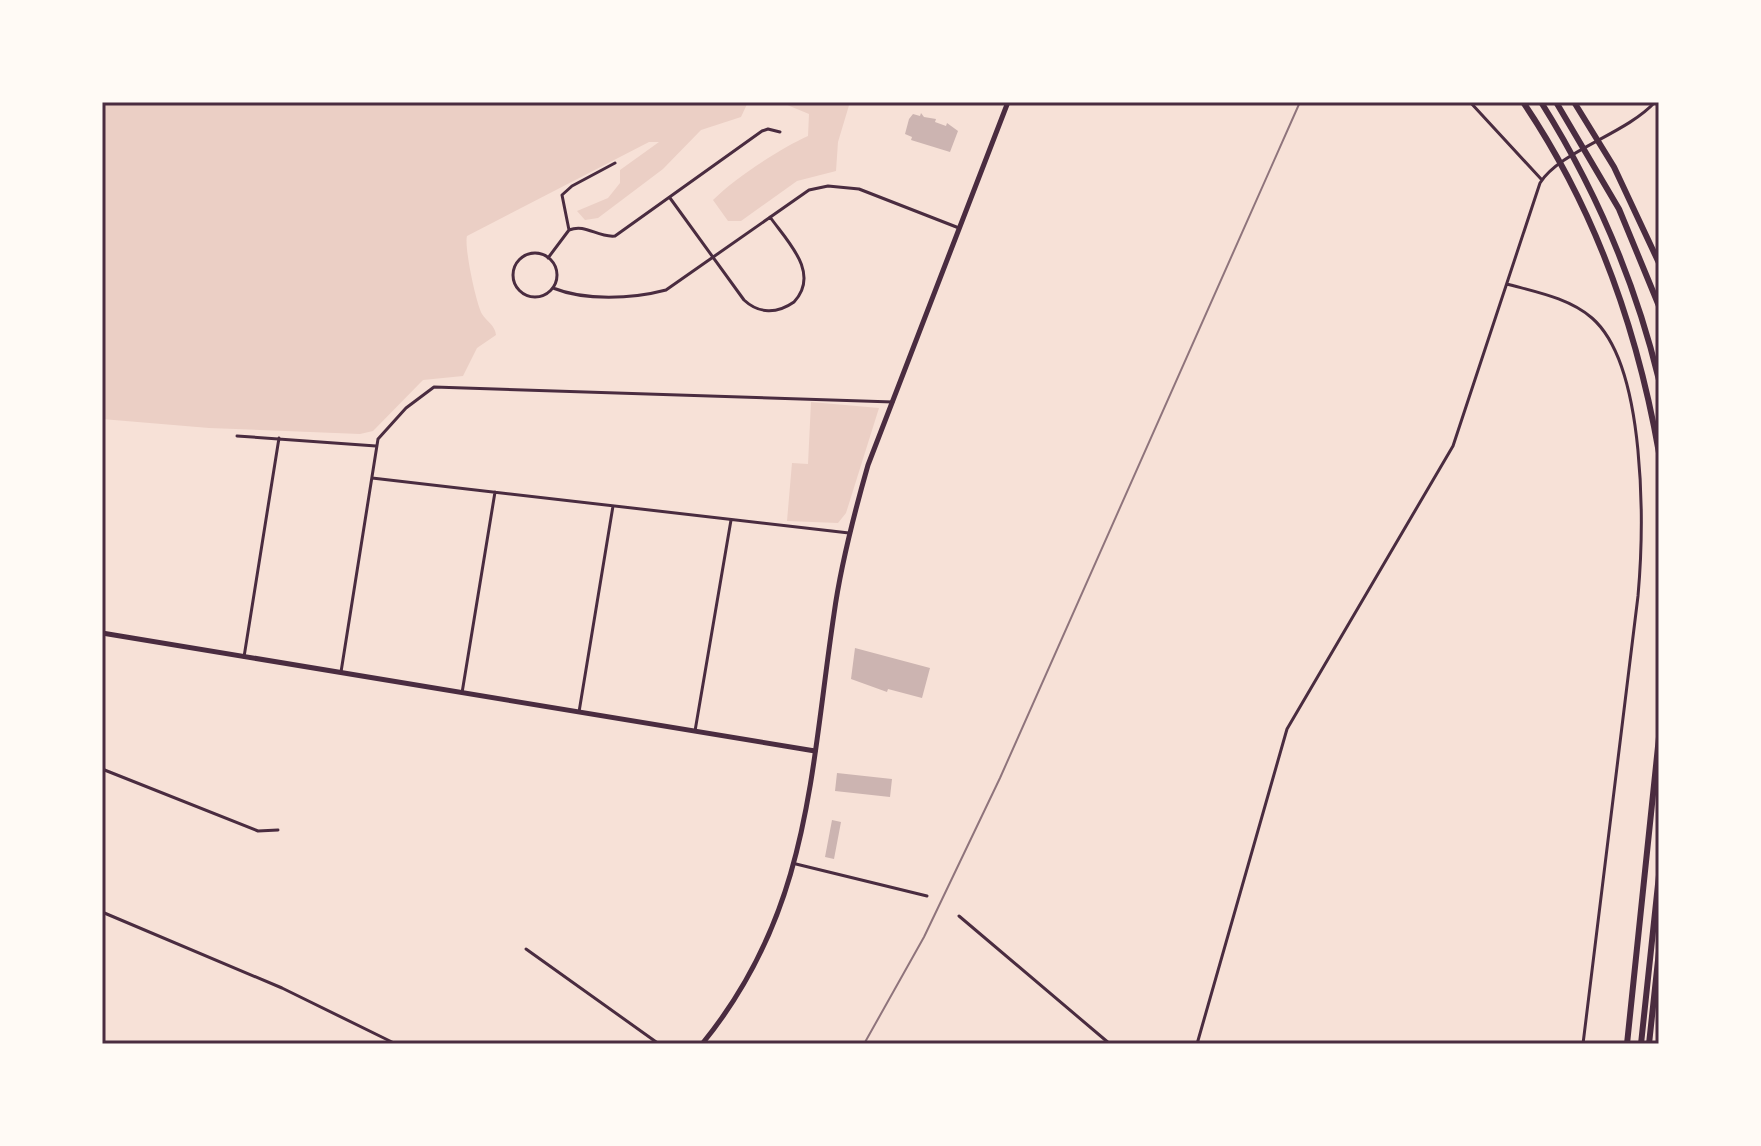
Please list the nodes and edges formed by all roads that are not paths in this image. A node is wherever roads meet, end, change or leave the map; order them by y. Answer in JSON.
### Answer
{"nodes":[{"id":1,"x":1008,"y":102,"type":"edge"},
{"id":2,"x":1470,"y":102,"type":"edge"},
{"id":3,"x":1523,"y":102,"type":"edge"},
{"id":4,"x":1541,"y":102,"type":"edge"},
{"id":5,"x":1556,"y":102,"type":"edge"},
{"id":6,"x":1574,"y":102,"type":"edge"},
{"id":7,"x":1655,"y":102,"type":"edge"},
{"id":8,"x":780,"y":132,"type":"dead end"},
{"id":9,"x":615,"y":163,"type":"dead end"},
{"id":10,"x":1542,"y":180,"type":"junction"},
{"id":11,"x":670,"y":198,"type":"junction"},
{"id":12,"x":769,"y":216,"type":"junction"},
{"id":13,"x":959,"y":228,"type":"junction"},
{"id":14,"x":569,"y":230,"type":"junction"},
{"id":15,"x":714,"y":257,"type":"junction"},
{"id":16,"x":548,"y":258,"type":"junction"},
{"id":17,"x":1659,"y":263,"type":"edge"},
{"id":18,"x":1506,"y":284,"type":"junction"},
{"id":19,"x":553,"y":288,"type":"junction"},
{"id":20,"x":1659,"y":306,"type":"edge"},
{"id":21,"x":1659,"y":380,"type":"edge"},
{"id":22,"x":893,"y":402,"type":"junction"},
{"id":23,"x":237,"y":436,"type":"dead end"},
{"id":24,"x":279,"y":438,"type":"junction"},
{"id":25,"x":376,"y":446,"type":"junction"},
{"id":26,"x":1659,"y":453,"type":"edge"},
{"id":27,"x":372,"y":478,"type":"junction"},
{"id":28,"x":495,"y":492,"type":"junction"},
{"id":29,"x":613,"y":506,"type":"junction"},
{"id":30,"x":731,"y":520,"type":"junction"},
{"id":31,"x":849,"y":533,"type":"junction"},
{"id":32,"x":102,"y":633,"type":"edge"},
{"id":33,"x":244,"y":657,"type":"junction"},
{"id":34,"x":340,"y":673,"type":"junction"},
{"id":35,"x":462,"y":693,"type":"junction"},
{"id":36,"x":579,"y":712,"type":"junction"},
{"id":37,"x":695,"y":731,"type":"junction"},
{"id":38,"x":1659,"y":737,"type":"edge"},
{"id":39,"x":815,"y":751,"type":"junction"},
{"id":40,"x":102,"y":769,"type":"edge"},
{"id":41,"x":278,"y":830,"type":"dead end"},
{"id":42,"x":796,"y":864,"type":"junction"},
{"id":43,"x":1659,"y":875,"type":"edge"},
{"id":44,"x":927,"y":896,"type":"dead end"},
{"id":45,"x":102,"y":912,"type":"edge"},
{"id":46,"x":959,"y":916,"type":"dead end"},
{"id":47,"x":526,"y":949,"type":"dead end"},
{"id":48,"x":1659,"y":951,"type":"edge"},
{"id":49,"x":396,"y":1044,"type":"edge"},
{"id":50,"x":659,"y":1044,"type":"edge"},
{"id":51,"x":702,"y":1044,"type":"edge"},
{"id":52,"x":1110,"y":1044,"type":"edge"},
{"id":53,"x":1197,"y":1044,"type":"edge"},
{"id":54,"x":1583,"y":1044,"type":"edge"},
{"id":55,"x":1627,"y":1044,"type":"edge"},
{"id":56,"x":1641,"y":1044,"type":"edge"},
{"id":57,"x":1649,"y":1044,"type":"edge"}],
"edges":[{"from":1,"to":13,"type":"main road"},
{"from":2,"to":10,"type":"street"},
{"from":3,"to":26,"type":"highway"},
{"from":4,"to":21,"type":"highway"},
{"from":5,"to":20,"type":"highway"},
{"from":6,"to":17,"type":"highway"},
{"from":7,"to":10,"type":"street"},
{"from":8,"to":11,"type":"street"},
{"from":9,"to":14,"type":"street"},
{"from":10,"to":18,"type":"street"},
{"from":11,"to":14,"type":"street"},
{"from":11,"to":15,"type":"street"},
{"from":12,"to":13,"type":"street"},
{"from":12,"to":15,"type":"street"},
{"from":12,"to":15,"type":"street"},
{"from":13,"to":22,"type":"main road"},
{"from":14,"to":16,"type":"street"},
{"from":15,"to":19,"type":"street"},
{"from":16,"to":19,"type":"street"},
{"from":16,"to":19,"type":"street"},
{"from":18,"to":53,"type":"street"},
{"from":18,"to":54,"type":"street"},
{"from":22,"to":25,"type":"street"},
{"from":22,"to":31,"type":"main road"},
{"from":23,"to":24,"type":"street"},
{"from":24,"to":25,"type":"street"},
{"from":24,"to":33,"type":"street"},
{"from":25,"to":27,"type":"street"},
{"from":27,"to":28,"type":"street"},
{"from":27,"to":34,"type":"street"},
{"from":28,"to":29,"type":"street"},
{"from":28,"to":35,"type":"street"},
{"from":29,"to":30,"type":"street"},
{"from":29,"to":36,"type":"street"},
{"from":30,"to":31,"type":"street"},
{"from":30,"to":37,"type":"street"},
{"from":31,"to":39,"type":"main road"},
{"from":32,"to":33,"type":"main road"},
{"from":33,"to":34,"type":"main road"},
{"from":34,"to":35,"type":"main road"},
{"from":35,"to":36,"type":"main road"},
{"from":36,"to":37,"type":"main road"},
{"from":37,"to":39,"type":"main road"},
{"from":38,"to":55,"type":"highway"},
{"from":39,"to":42,"type":"main road"},
{"from":40,"to":41,"type":"street"},
{"from":42,"to":44,"type":"street"},
{"from":42,"to":51,"type":"main road"},
{"from":43,"to":56,"type":"highway"},
{"from":45,"to":49,"type":"street"},
{"from":46,"to":52,"type":"street"},
{"from":47,"to":50,"type":"street"},
{"from":48,"to":57,"type":"highway"}]}
